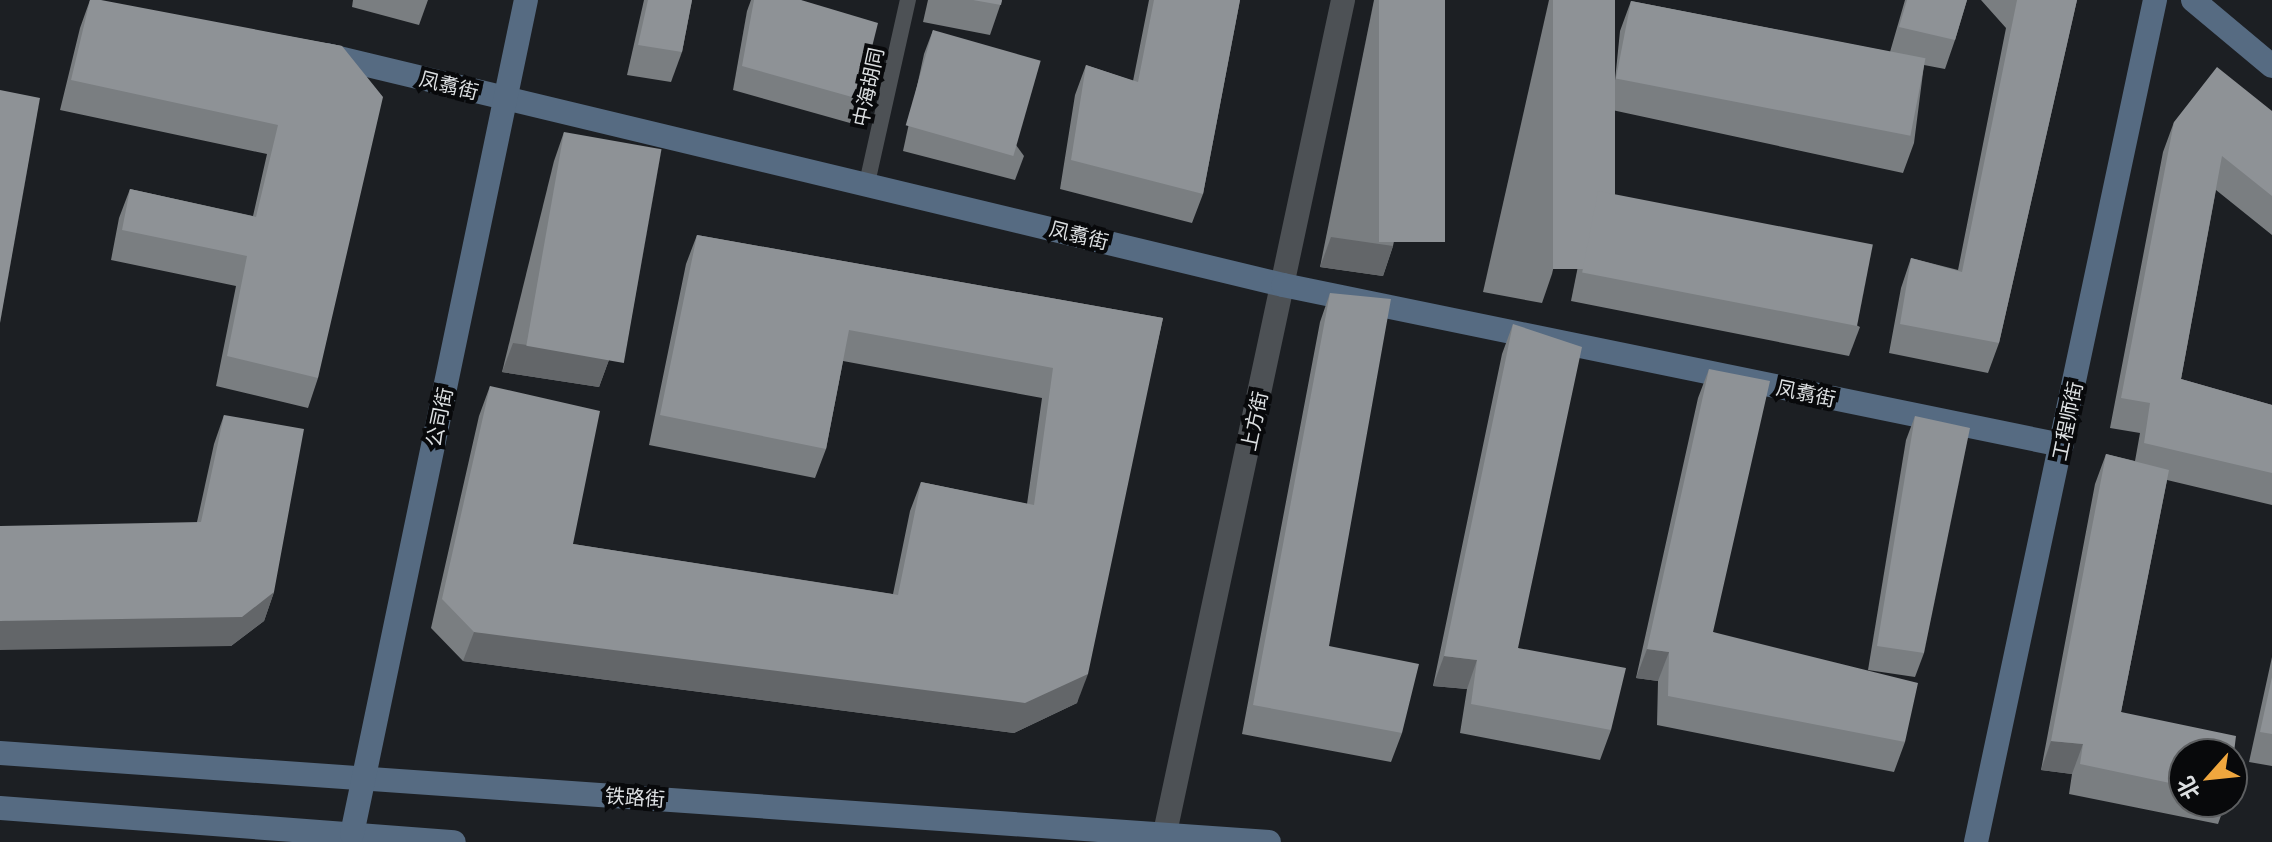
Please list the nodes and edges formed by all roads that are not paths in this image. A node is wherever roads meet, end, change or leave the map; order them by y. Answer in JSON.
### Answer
{"nodes":[{"id":1,"x":526,"y":0,"type":"edge"},
{"id":2,"x":908,"y":0,"type":"edge"},
{"id":3,"x":1343,"y":0,"type":"edge"},
{"id":4,"x":2155,"y":0,"type":"edge"},
{"id":5,"x":2193,"y":0,"type":"edge"},
{"id":6,"x":304,"y":50,"type":"edge"},
{"id":7,"x":2272,"y":66,"type":"edge"},
{"id":8,"x":505,"y":99,"type":"junction"},
{"id":9,"x":867,"y":183,"type":"junction"},
{"id":10,"x":1283,"y":285,"type":"junction"},
{"id":11,"x":2062,"y":445,"type":"junction"},
{"id":12,"x":0,"y":753,"type":"edge"},
{"id":13,"x":364,"y":778,"type":"junction"},
{"id":14,"x":0,"y":808,"type":"edge"},
{"id":15,"x":352,"y":834,"type":"junction"},
{"id":16,"x":1163,"y":838,"type":"edge"},
{"id":17,"x":454,"y":842,"type":"edge"},
{"id":18,"x":1269,"y":842,"type":"edge"},
{"id":19,"x":1976,"y":842,"type":"edge"}],
"edges":[{"from":1,"to":8,"type":"street","name":"公司街"},
{"from":2,"to":9,"type":"lane","name":"中海胡同"},
{"from":3,"to":10,"type":"street","name":"上方街"},
{"from":4,"to":11,"type":"street","name":"工程师街"},
{"from":5,"to":7,"type":"street"},
{"from":6,"to":8,"type":"street","name":"凤翥街"},
{"from":8,"to":9,"type":"street","name":"凤翥街"},
{"from":8,"to":13,"type":"street","name":"公司街"},
{"from":9,"to":10,"type":"street","name":"凤翥街"},
{"from":10,"to":11,"type":"street","name":"凤翥街"},
{"from":10,"to":16,"type":"street","name":"上方街"},
{"from":11,"to":19,"type":"street","name":"工程师街"},
{"from":12,"to":13,"type":"street","name":"铁路街"},
{"from":13,"to":15,"type":"street","name":"公司街"},
{"from":13,"to":16,"type":"street","name":"铁路街"},
{"from":14,"to":15,"type":"street"},
{"from":15,"to":17,"type":"street"},
{"from":16,"to":18,"type":"street","name":"铁路街"}]}
